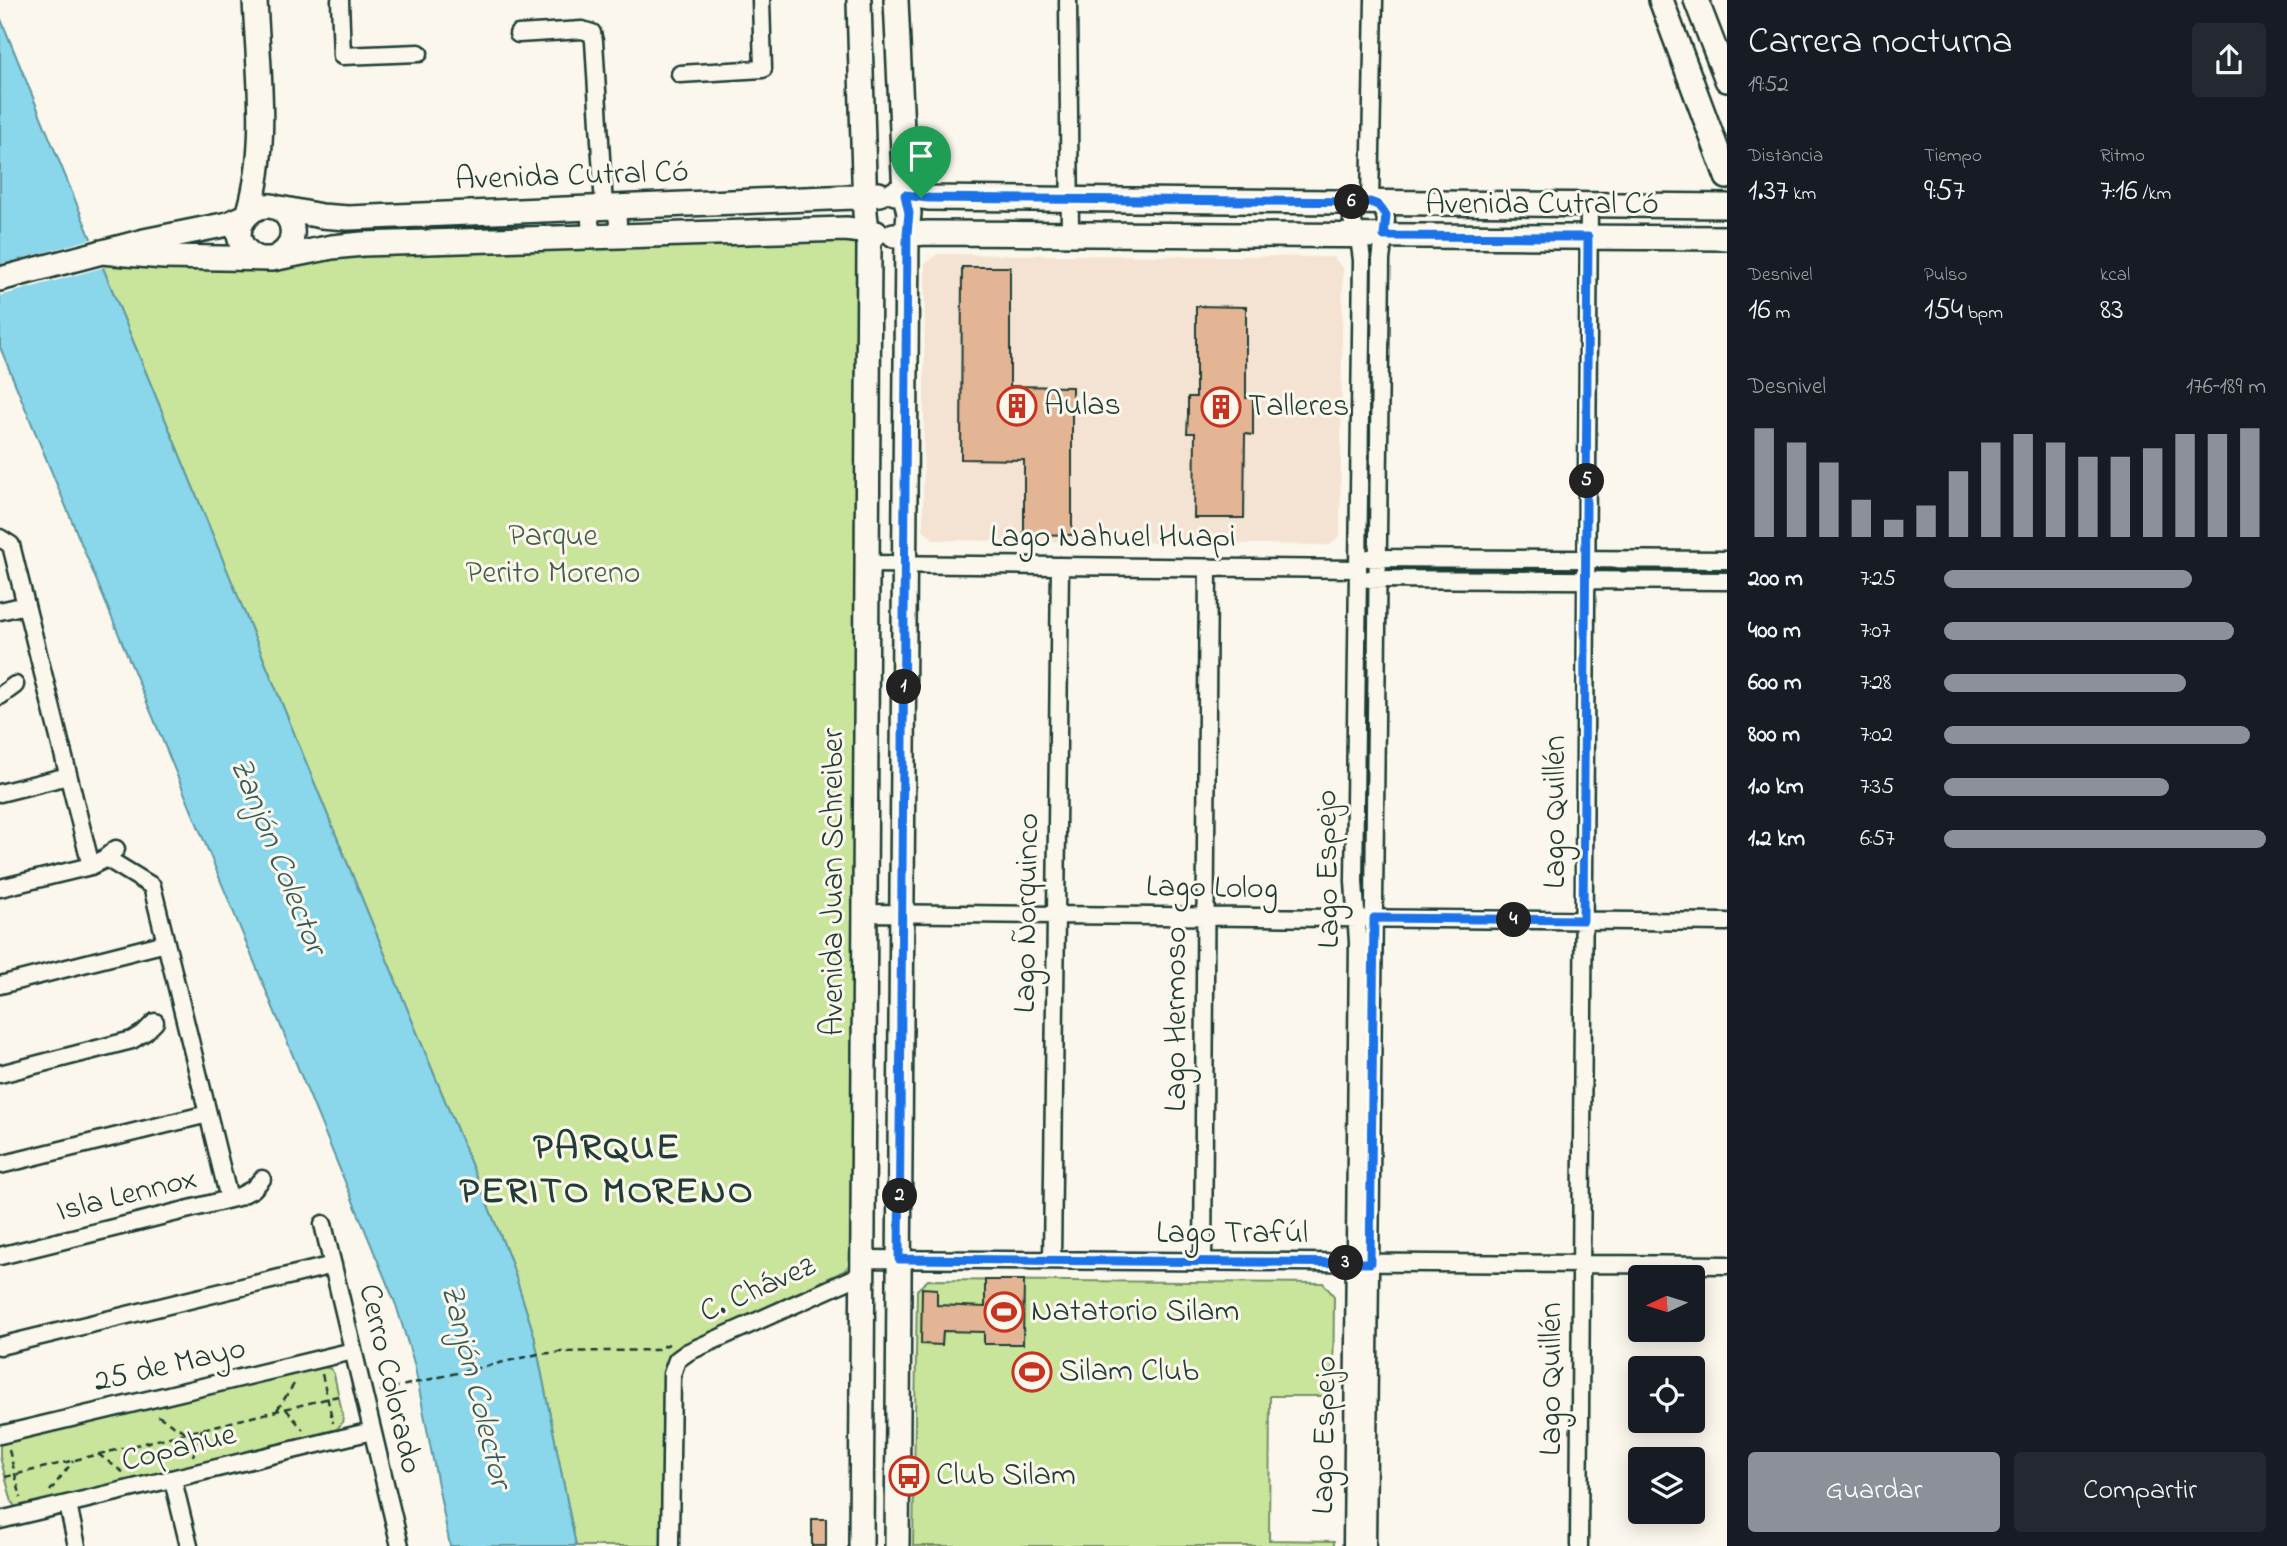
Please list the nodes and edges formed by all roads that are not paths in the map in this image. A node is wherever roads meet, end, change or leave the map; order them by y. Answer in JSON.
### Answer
{"nodes":[{"id":1,"x":255,"y":0,"type":"edge"},
{"id":2,"x":340,"y":0,"type":"edge"},
{"id":3,"x":761,"y":0,"type":"edge"},
{"id":4,"x":859,"y":0,"type":"edge"},
{"id":5,"x":896,"y":0,"type":"edge"},
{"id":6,"x":1068,"y":0,"type":"edge"},
{"id":7,"x":1374,"y":0,"type":"edge"},
{"id":8,"x":1661,"y":0,"type":"edge"},
{"id":9,"x":1696,"y":0,"type":"edge"},
{"id":10,"x":518,"y":34,"type":"dead end"},
{"id":11,"x":419,"y":53,"type":"dead end"},
{"id":12,"x":680,"y":74,"type":"dead end"},
{"id":13,"x":1727,"y":80,"type":"edge"},
{"id":14,"x":260,"y":130,"type":"junction"},
{"id":15,"x":1727,"y":177,"type":"edge"},
{"id":16,"x":1070,"y":200,"type":"junction"},
{"id":17,"x":1370,"y":202,"type":"junction"},
{"id":18,"x":1588,"y":204,"type":"junction"},
{"id":19,"x":1727,"y":206,"type":"edge"},
{"id":20,"x":604,"y":208,"type":"junction"},
{"id":21,"x":267,"y":212,"type":"junction"},
{"id":22,"x":886,"y":214,"type":"junction"},
{"id":23,"x":1070,"y":234,"type":"junction"},
{"id":24,"x":604,"y":236,"type":"junction"},
{"id":25,"x":1357,"y":236,"type":"junction"},
{"id":26,"x":1384,"y":236,"type":"junction"},
{"id":27,"x":1588,"y":237,"type":"junction"},
{"id":28,"x":1727,"y":238,"type":"edge"},
{"id":29,"x":101,"y":252,"type":"junction"},
{"id":30,"x":264,"y":259,"type":"junction"},
{"id":31,"x":0,"y":279,"type":"edge"},
{"id":32,"x":0,"y":538,"type":"edge"},
{"id":33,"x":1378,"y":558,"type":"junction"},
{"id":34,"x":1586,"y":559,"type":"junction"},
{"id":35,"x":1727,"y":560,"type":"edge"},
{"id":36,"x":867,"y":564,"type":"junction"},
{"id":37,"x":905,"y":565,"type":"junction"},
{"id":38,"x":1060,"y":566,"type":"junction"},
{"id":39,"x":1208,"y":567,"type":"junction"},
{"id":40,"x":1358,"y":569,"type":"junction"},
{"id":41,"x":1378,"y":579,"type":"junction"},
{"id":42,"x":1586,"y":580,"type":"junction"},
{"id":43,"x":1727,"y":581,"type":"edge"},
{"id":44,"x":26,"y":605,"type":"junction"},
{"id":45,"x":0,"y":611,"type":"edge"},
{"id":46,"x":15,"y":685,"type":"dead end"},
{"id":47,"x":0,"y":696,"type":"edge"},
{"id":48,"x":68,"y":776,"type":"junction"},
{"id":49,"x":0,"y":793,"type":"edge"},
{"id":50,"x":91,"y":866,"type":"junction"},
{"id":51,"x":0,"y":888,"type":"edge"},
{"id":52,"x":865,"y":913,"type":"junction"},
{"id":53,"x":902,"y":914,"type":"junction"},
{"id":54,"x":1056,"y":915,"type":"junction"},
{"id":55,"x":1205,"y":917,"type":"junction"},
{"id":56,"x":1356,"y":918,"type":"junction"},
{"id":57,"x":1374,"y":918,"type":"junction"},
{"id":58,"x":1583,"y":920,"type":"junction"},
{"id":59,"x":1727,"y":922,"type":"edge"},
{"id":60,"x":166,"y":943,"type":"junction"},
{"id":61,"x":0,"y":985,"type":"edge"},
{"id":62,"x":155,"y":1022,"type":"dead end"},
{"id":63,"x":0,"y":1074,"type":"edge"},
{"id":64,"x":208,"y":1114,"type":"junction"},
{"id":65,"x":0,"y":1164,"type":"edge"},
{"id":66,"x":262,"y":1179,"type":"dead end"},
{"id":67,"x":229,"y":1199,"type":"junction"},
{"id":68,"x":323,"y":1224,"type":"dead end"},
{"id":69,"x":0,"y":1256,"type":"edge"},
{"id":70,"x":899,"y":1259,"type":"junction"},
{"id":71,"x":1052,"y":1260,"type":"junction"},
{"id":72,"x":1203,"y":1262,"type":"junction"},
{"id":73,"x":1363,"y":1263,"type":"junction"},
{"id":74,"x":1581,"y":1264,"type":"junction"},
{"id":75,"x":333,"y":1265,"type":"junction"},
{"id":76,"x":1727,"y":1265,"type":"edge"},
{"id":77,"x":863,"y":1267,"type":"junction"},
{"id":78,"x":0,"y":1346,"type":"edge"},
{"id":79,"x":353,"y":1351,"type":"junction"},
{"id":80,"x":372,"y":1431,"type":"junction"},
{"id":81,"x":4,"y":1442,"type":"edge"},
{"id":82,"x":173,"y":1480,"type":"junction"},
{"id":83,"x":68,"y":1505,"type":"junction"},
{"id":84,"x":0,"y":1520,"type":"edge"},
{"id":85,"x":77,"y":1546,"type":"edge"},
{"id":86,"x":189,"y":1546,"type":"edge"},
{"id":87,"x":400,"y":1546,"type":"edge"},
{"id":88,"x":670,"y":1546,"type":"edge"},
{"id":89,"x":862,"y":1546,"type":"edge"},
{"id":90,"x":897,"y":1546,"type":"edge"},
{"id":91,"x":1352,"y":1546,"type":"edge"},
{"id":92,"x":1367,"y":1546,"type":"edge"},
{"id":93,"x":1579,"y":1546,"type":"edge"}],
"edges":[{"from":1,"to":14,"type":"main road"},
{"from":2,"to":11,"type":"street"},
{"from":3,"to":12,"type":"street"},
{"from":4,"to":22,"type":"main road","name":"Avenida Juan Schreiber"},
{"from":5,"to":22,"type":"main road","name":"Avenida Juan Schreiber"},
{"from":6,"to":16,"type":"street"},
{"from":7,"to":17,"type":"street"},
{"from":8,"to":15,"type":"main road"},
{"from":9,"to":13,"type":"main road"},
{"from":10,"to":20,"type":"street"},
{"from":14,"to":21,"type":"main road"},
{"from":14,"to":21,"type":"main road"},
{"from":16,"to":17,"type":"main road","name":"Avenida Cutral Có"},
{"from":16,"to":22,"type":"main road","name":"Avenida Cutral Có"},
{"from":16,"to":23,"type":"street"},
{"from":17,"to":18,"type":"main road","name":"Avenida Cutral Có"},
{"from":17,"to":25,"type":"street","name":"Lago Espejo"},
{"from":17,"to":26,"type":"street","name":"Lago Espejo"},
{"from":18,"to":19,"type":"main road","name":"Avenida Cutral Có"},
{"from":18,"to":27,"type":"street","name":"Lago Quillén"},
{"from":20,"to":21,"type":"main road","name":"Avenida Cutral Có"},
{"from":20,"to":22,"type":"main road","name":"Avenida Cutral Có"},
{"from":20,"to":24,"type":"street"},
{"from":21,"to":29,"type":"main road","name":"Avenida Cutral Có"},
{"from":21,"to":30,"type":"main road"},
{"from":21,"to":30,"type":"main road"},
{"from":22,"to":23,"type":"main road","name":"Avenida Cutral Có"},
{"from":22,"to":24,"type":"main road","name":"Avenida Cutral Có"},
{"from":22,"to":36,"type":"main road","name":"Avenida Juan Schreiber"},
{"from":22,"to":37,"type":"main road","name":"Avenida Juan Schreiber"},
{"from":23,"to":25,"type":"main road","name":"Avenida Cutral Có"},
{"from":24,"to":30,"type":"main road","name":"Avenida Cutral Có"},
{"from":25,"to":26,"type":"main road","name":"Avenida Cutral Có"},
{"from":25,"to":40,"type":"street","name":"Lago Espejo"},
{"from":26,"to":27,"type":"main road","name":"Avenida Cutral Có"},
{"from":26,"to":33,"type":"street","name":"Lago Espejo"},
{"from":27,"to":28,"type":"main road","name":"Avenida Cutral Có"},
{"from":27,"to":34,"type":"street","name":"Lago Quillén"},
{"from":29,"to":30,"type":"main road","name":"Avenida Cutral Có"},
{"from":29,"to":31,"type":"main road","name":"Avenida Cutral Có"},
{"from":32,"to":44,"type":"street"},
{"from":33,"to":34,"type":"street","name":"Lago Nahuel Huapi"},
{"from":33,"to":40,"type":"street","name":"Lago Nahuel Huapi"},
{"from":33,"to":41,"type":"street","name":"Lago Espejo"},
{"from":34,"to":35,"type":"street","name":"Lago Nahuel Huapi"},
{"from":34,"to":42,"type":"street","name":"Lago Quillén"},
{"from":36,"to":37,"type":"street","name":"Lago Nahuel Huapi"},
{"from":36,"to":52,"type":"main road","name":"Avenida Juan Schreiber"},
{"from":37,"to":38,"type":"street","name":"Lago Nahuel Huapi"},
{"from":37,"to":53,"type":"main road","name":"Avenida Juan Schreiber"},
{"from":38,"to":39,"type":"street","name":"Lago Nahuel Huapi"},
{"from":38,"to":54,"type":"street","name":"Lago Ñorquinco"},
{"from":39,"to":40,"type":"street","name":"Lago Nahuel Huapi"},
{"from":39,"to":55,"type":"street","name":"Lago Hermoso"},
{"from":40,"to":41,"type":"street","name":"Lago Nahuel Huapi"},
{"from":40,"to":56,"type":"street","name":"Lago Espejo"},
{"from":41,"to":42,"type":"street","name":"Lago Nahuel Huapi"},
{"from":41,"to":57,"type":"street","name":"Lago Espejo"},
{"from":42,"to":43,"type":"street","name":"Lago Nahuel Huapi"},
{"from":42,"to":58,"type":"street","name":"Lago Quillén"},
{"from":44,"to":45,"type":"street"},
{"from":44,"to":48,"type":"street"},
{"from":46,"to":47,"type":"street"},
{"from":48,"to":49,"type":"street"},
{"from":48,"to":50,"type":"street"},
{"from":50,"to":51,"type":"street"},
{"from":50,"to":60,"type":"street"},
{"from":52,"to":53,"type":"street","name":"Lago Lolog"},
{"from":52,"to":77,"type":"main road","name":"Avenida Juan Schreiber"},
{"from":53,"to":54,"type":"street","name":"Lago Lolog"},
{"from":53,"to":70,"type":"main road","name":"Avenida Juan Schreiber"},
{"from":54,"to":55,"type":"street","name":"Lago Lolog"},
{"from":54,"to":71,"type":"street","name":"Lago Ñorquinco"},
{"from":55,"to":56,"type":"street","name":"Lago Lolog"},
{"from":55,"to":72,"type":"street","name":"Lago Hermoso"},
{"from":56,"to":57,"type":"street","name":"Lago Lolog"},
{"from":56,"to":73,"type":"street","name":"Lago Espejo"},
{"from":57,"to":58,"type":"street","name":"Lago Lolog"},
{"from":57,"to":73,"type":"street","name":"Lago Espejo"},
{"from":58,"to":59,"type":"street","name":"Lago Lolog"},
{"from":58,"to":74,"type":"street","name":"Lago Quillén"},
{"from":60,"to":61,"type":"street"},
{"from":60,"to":64,"type":"street"},
{"from":62,"to":63,"type":"street"},
{"from":64,"to":65,"type":"street"},
{"from":64,"to":67,"type":"street"},
{"from":66,"to":67,"type":"street","name":"Isla Lennox"},
{"from":67,"to":69,"type":"street","name":"Isla Lennox"},
{"from":68,"to":75,"type":"street","name":"Cerro Colorado"},
{"from":70,"to":71,"type":"street","name":"Lago Trafúl"},
{"from":70,"to":77,"type":"street","name":"Lago Trafúl"},
{"from":70,"to":90,"type":"main road","name":"Avenida Juan Schreiber"},
{"from":71,"to":72,"type":"street","name":"Lago Trafúl"},
{"from":72,"to":73,"type":"street","name":"Lago Trafúl"},
{"from":73,"to":74,"type":"street","name":"Lago Trafúl"},
{"from":73,"to":91,"type":"street","name":"Lago Espejo"},
{"from":73,"to":92,"type":"street","name":"Lago Espejo"},
{"from":74,"to":76,"type":"street","name":"Lago Trafúl"},
{"from":74,"to":93,"type":"street","name":"Lago Quillén"},
{"from":75,"to":78,"type":"street"},
{"from":75,"to":79,"type":"street","name":"Cerro Colorado"},
{"from":77,"to":88,"type":"street","name":"C. Chávez"},
{"from":77,"to":89,"type":"main road","name":"Avenida Juan Schreiber"},
{"from":79,"to":80,"type":"street","name":"Cerro Colorado"},
{"from":79,"to":81,"type":"street","name":"25 de Mayo"},
{"from":80,"to":82,"type":"street","name":"Copahue"},
{"from":80,"to":87,"type":"street","name":"Cerro Colorado"},
{"from":82,"to":83,"type":"street","name":"Copahue"},
{"from":82,"to":86,"type":"street"},
{"from":83,"to":84,"type":"street","name":"Copahue"},
{"from":83,"to":85,"type":"street"}]}
